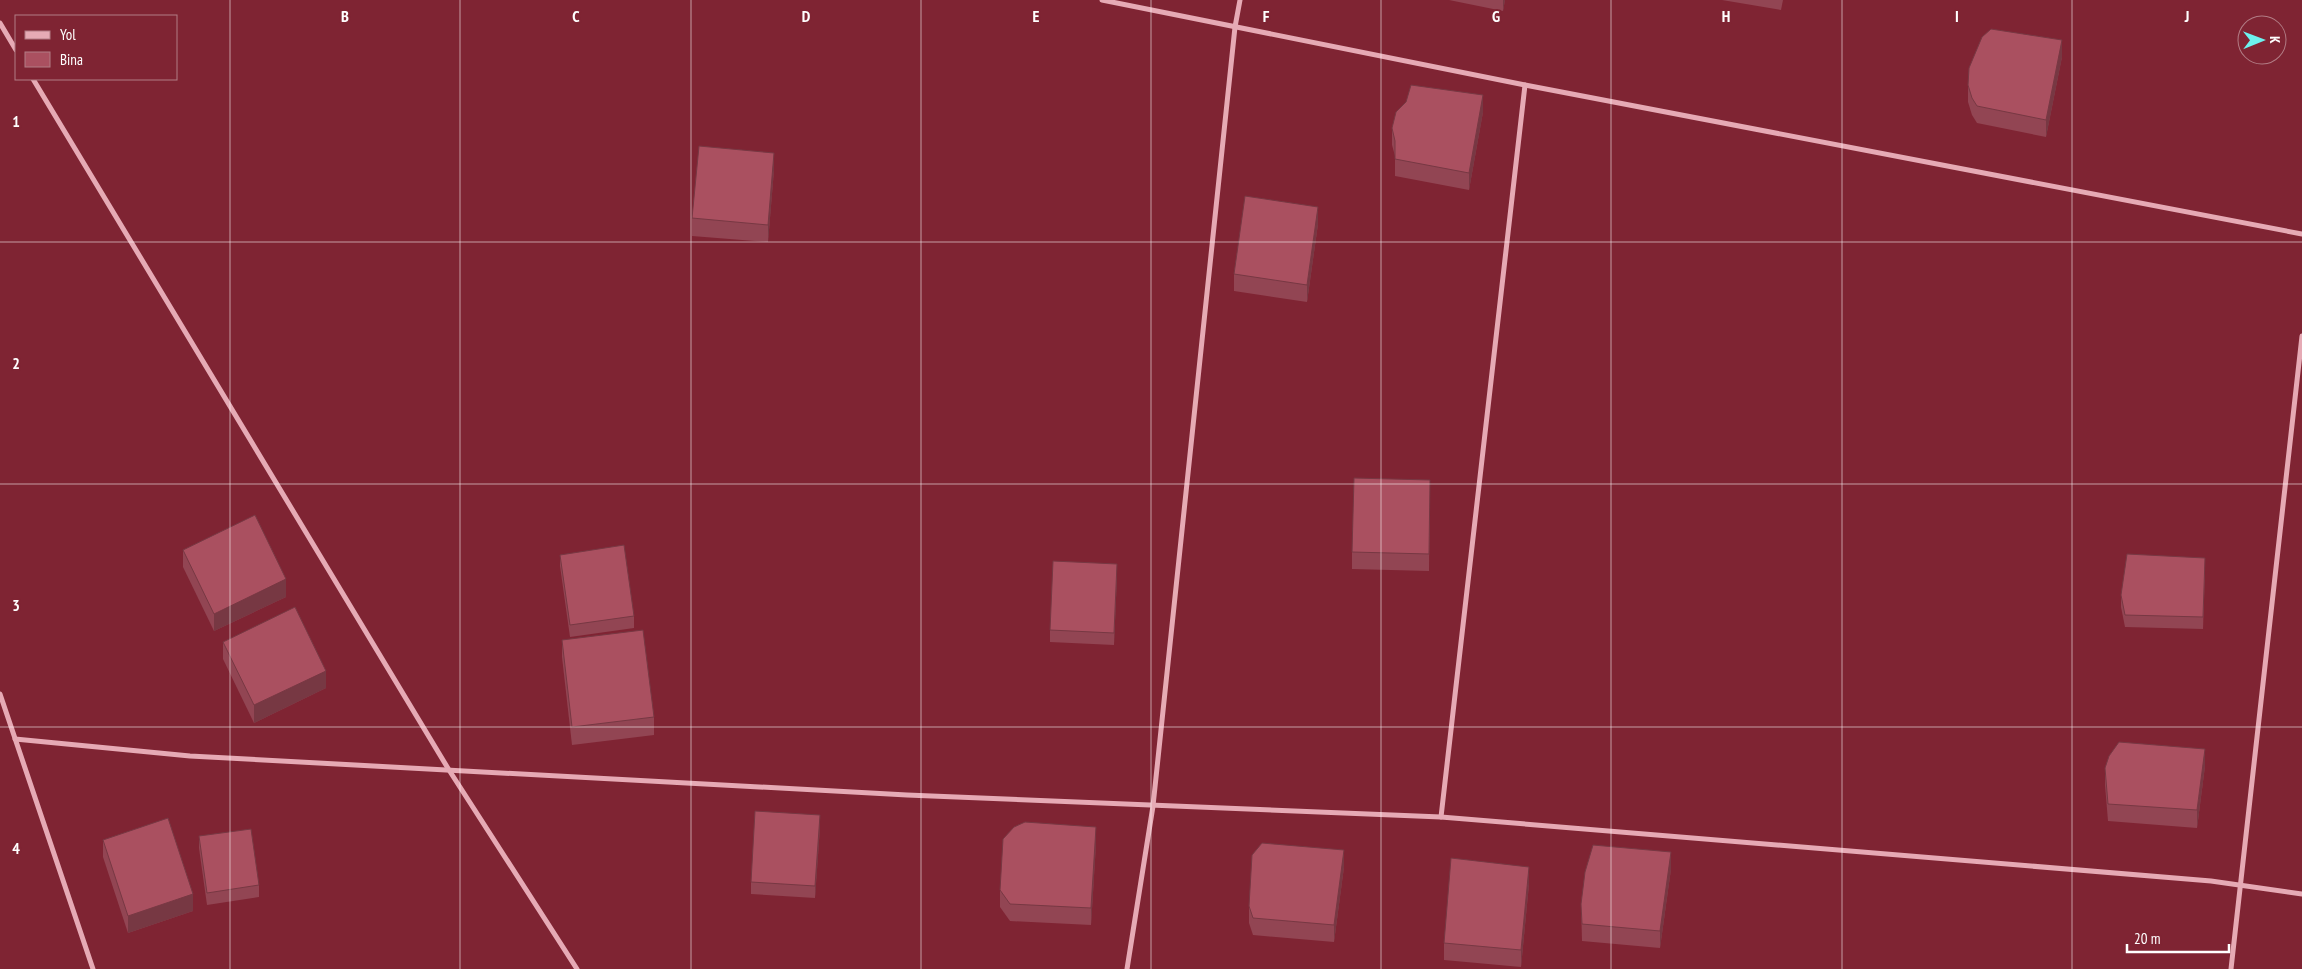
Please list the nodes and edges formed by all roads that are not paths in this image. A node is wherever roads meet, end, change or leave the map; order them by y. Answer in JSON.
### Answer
{"nodes":[{"id":1,"x":1102,"y":0,"type":"edge"},
{"id":2,"x":1240,"y":0,"type":"edge"},
{"id":3,"x":0,"y":23,"type":"edge"},
{"id":4,"x":1235,"y":27,"type":"junction"},
{"id":5,"x":15,"y":48,"type":"edge"},
{"id":6,"x":35,"y":80,"type":"edge"},
{"id":7,"x":1525,"y":85,"type":"junction"},
{"id":8,"x":2302,"y":234,"type":"edge"},
{"id":9,"x":2302,"y":336,"type":"edge"},
{"id":10,"x":0,"y":694,"type":"edge"},
{"id":11,"x":15,"y":739,"type":"junction"},
{"id":12,"x":449,"y":770,"type":"junction"},
{"id":13,"x":1153,"y":806,"type":"junction"},
{"id":14,"x":1441,"y":817,"type":"junction"},
{"id":15,"x":2240,"y":885,"type":"junction"},
{"id":16,"x":2302,"y":894,"type":"edge"},
{"id":17,"x":93,"y":969,"type":"edge"},
{"id":18,"x":577,"y":969,"type":"edge"},
{"id":19,"x":1127,"y":969,"type":"edge"},
{"id":20,"x":2231,"y":969,"type":"edge"}],
"edges":[{"from":1,"to":4,"type":"street"},
{"from":2,"to":4,"type":"street"},
{"from":3,"to":5,"type":"street"},
{"from":4,"to":7,"type":"street"},
{"from":4,"to":13,"type":"street"},
{"from":6,"to":12,"type":"street"},
{"from":7,"to":8,"type":"street"},
{"from":7,"to":14,"type":"street"},
{"from":9,"to":15,"type":"street"},
{"from":10,"to":11,"type":"street"},
{"from":11,"to":12,"type":"street"},
{"from":11,"to":17,"type":"street"},
{"from":12,"to":13,"type":"street"},
{"from":12,"to":18,"type":"street"},
{"from":13,"to":14,"type":"street"},
{"from":13,"to":19,"type":"street"},
{"from":14,"to":15,"type":"street"},
{"from":15,"to":16,"type":"street"},
{"from":15,"to":20,"type":"street"}]}
